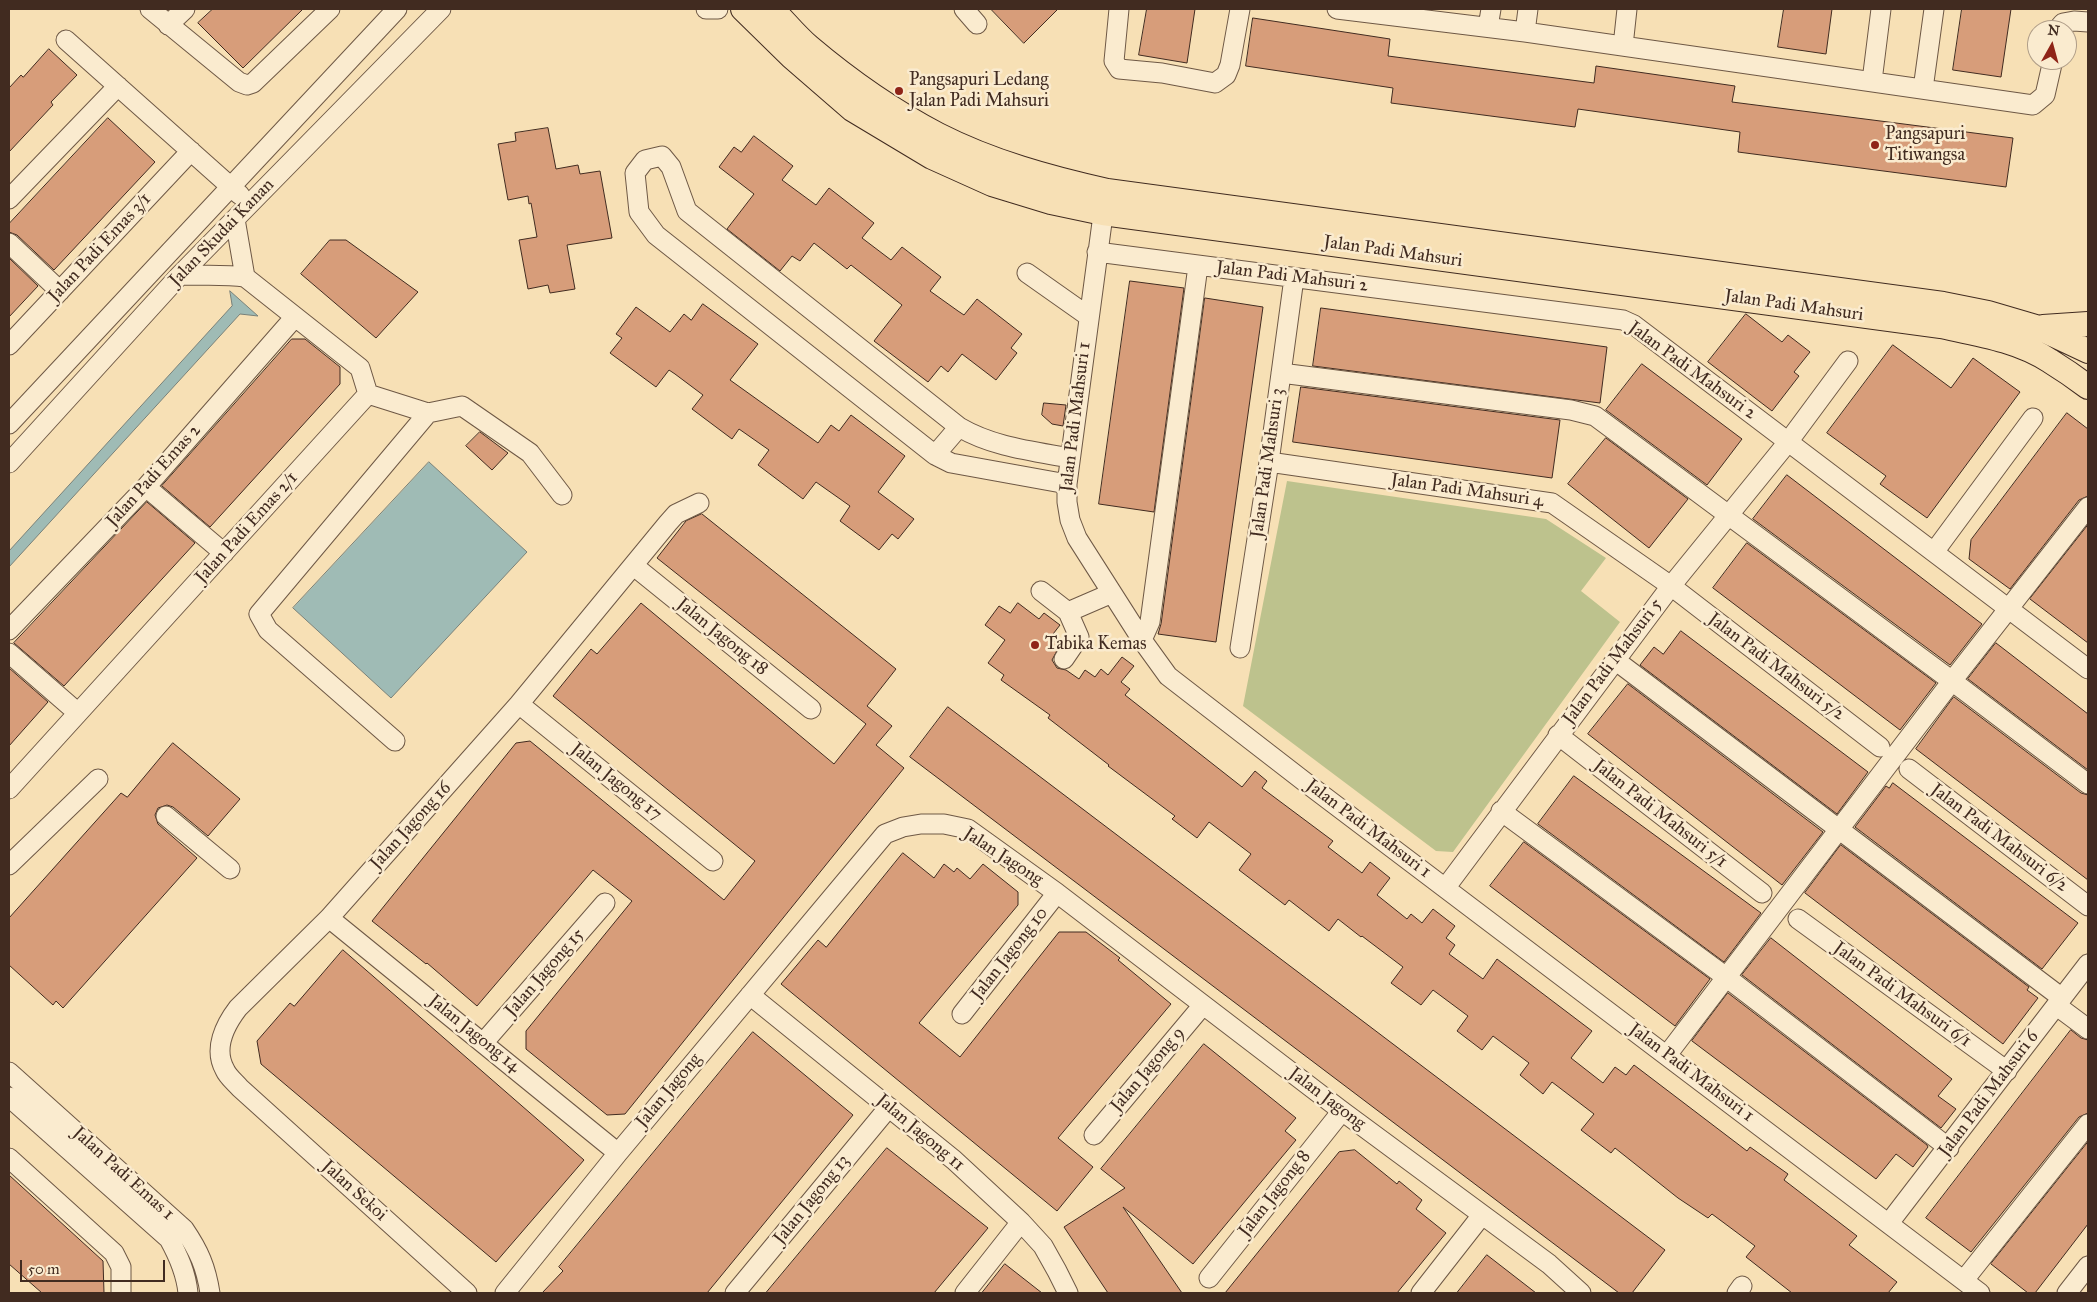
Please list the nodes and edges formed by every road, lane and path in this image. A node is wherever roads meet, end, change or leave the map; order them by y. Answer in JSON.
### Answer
{"nodes":[{"id":1,"x":143,"y":9,"type":"edge"},
{"id":2,"x":150,"y":9,"type":"edge"},
{"id":3,"x":185,"y":9,"type":"edge"},
{"id":4,"x":330,"y":9,"type":"edge"},
{"id":5,"x":397,"y":9,"type":"edge"},
{"id":6,"x":441,"y":9,"type":"edge"},
{"id":7,"x":706,"y":9,"type":"edge"},
{"id":8,"x":718,"y":9,"type":"edge"},
{"id":9,"x":743,"y":9,"type":"edge"},
{"id":10,"x":772,"y":9,"type":"edge"},
{"id":11,"x":964,"y":9,"type":"edge"},
{"id":12,"x":1240,"y":9,"type":"edge"},
{"id":13,"x":1337,"y":9,"type":"edge"},
{"id":14,"x":1528,"y":9,"type":"edge"},
{"id":15,"x":1627,"y":9,"type":"edge"},
{"id":16,"x":1881,"y":9,"type":"edge"},
{"id":17,"x":1934,"y":9,"type":"edge"},
{"id":18,"x":1116,"y":11,"type":"edge"},
{"id":19,"x":1490,"y":18,"type":"edge"},
{"id":20,"x":976,"y":24,"type":"dead end"},
{"id":21,"x":168,"y":25,"type":"junction"},
{"id":22,"x":1525,"y":32,"type":"junction"},
{"id":23,"x":66,"y":40,"type":"dead end"},
{"id":24,"x":1623,"y":46,"type":"junction"},
{"id":25,"x":2051,"y":70,"type":"edge"},
{"id":26,"x":1872,"y":81,"type":"junction"},
{"id":27,"x":118,"y":86,"type":"junction"},
{"id":28,"x":1923,"y":89,"type":"junction"},
{"id":29,"x":191,"y":151,"type":"junction"},
{"id":30,"x":231,"y":187,"type":"junction"},
{"id":31,"x":9,"y":199,"type":"edge"},
{"id":32,"x":1105,"y":202,"type":"junction"},
{"id":33,"x":250,"y":204,"type":"junction"},
{"id":34,"x":235,"y":219,"type":"junction"},
{"id":35,"x":9,"y":243,"type":"edge"},
{"id":36,"x":1098,"y":252,"type":"junction"},
{"id":37,"x":1198,"y":266,"type":"junction"},
{"id":38,"x":1027,"y":273,"type":"dead end"},
{"id":39,"x":180,"y":275,"type":"junction"},
{"id":40,"x":245,"y":277,"type":"junction"},
{"id":41,"x":1294,"y":278,"type":"junction"},
{"id":42,"x":60,"y":291,"type":"junction"},
{"id":43,"x":1088,"y":316,"type":"junction"},
{"id":44,"x":294,"y":318,"type":"junction"},
{"id":45,"x":2088,"y":324,"type":"edge"},
{"id":46,"x":2039,"y":328,"type":"junction"},
{"id":47,"x":9,"y":345,"type":"edge"},
{"id":48,"x":2088,"y":351,"type":"edge"},
{"id":49,"x":2050,"y":360,"type":"junction"},
{"id":50,"x":1848,"y":361,"type":"dead end"},
{"id":51,"x":1281,"y":373,"type":"junction"},
{"id":52,"x":2088,"y":373,"type":"edge"},
{"id":53,"x":2088,"y":387,"type":"edge"},
{"id":54,"x":368,"y":394,"type":"junction"},
{"id":55,"x":428,"y":414,"type":"junction"},
{"id":56,"x":2033,"y":418,"type":"dead end"},
{"id":57,"x":9,"y":424,"type":"edge"},
{"id":58,"x":959,"y":428,"type":"junction"},
{"id":59,"x":1788,"y":442,"type":"junction"},
{"id":60,"x":935,"y":455,"type":"junction"},
{"id":61,"x":1070,"y":458,"type":"junction"},
{"id":62,"x":1269,"y":462,"type":"junction"},
{"id":63,"x":9,"y":463,"type":"edge"},
{"id":64,"x":1067,"y":484,"type":"junction"},
{"id":65,"x":146,"y":487,"type":"junction"},
{"id":66,"x":562,"y":495,"type":"dead end"},
{"id":67,"x":700,"y":503,"type":"dead end"},
{"id":68,"x":2088,"y":507,"type":"edge"},
{"id":69,"x":1728,"y":515,"type":"junction"},
{"id":70,"x":1934,"y":552,"type":"junction"},
{"id":71,"x":224,"y":553,"type":"junction"},
{"id":72,"x":634,"y":566,"type":"junction"},
{"id":73,"x":1671,"y":586,"type":"junction"},
{"id":74,"x":1040,"y":591,"type":"dead end"},
{"id":75,"x":1112,"y":593,"type":"junction"},
{"id":76,"x":2008,"y":610,"type":"junction"},
{"id":77,"x":1068,"y":612,"type":"junction"},
{"id":78,"x":9,"y":630,"type":"edge"},
{"id":79,"x":1142,"y":640,"type":"junction"},
{"id":80,"x":1240,"y":648,"type":"dead end"},
{"id":81,"x":9,"y":653,"type":"edge"},
{"id":82,"x":1064,"y":659,"type":"dead end"},
{"id":83,"x":1615,"y":660,"type":"junction"},
{"id":84,"x":2086,"y":663,"type":"edge"},
{"id":85,"x":1952,"y":680,"type":"junction"},
{"id":86,"x":519,"y":704,"type":"junction"},
{"id":87,"x":811,"y":709,"type":"dead end"},
{"id":88,"x":78,"y":713,"type":"junction"},
{"id":89,"x":1558,"y":735,"type":"junction"},
{"id":90,"x":395,"y":741,"type":"dead end"},
{"id":91,"x":1880,"y":747,"type":"dead end"},
{"id":92,"x":1909,"y":769,"type":"dead end"},
{"id":93,"x":98,"y":778,"type":"dead end"},
{"id":94,"x":2088,"y":784,"type":"edge"},
{"id":95,"x":9,"y":789,"type":"edge"},
{"id":96,"x":1501,"y":811,"type":"junction"},
{"id":97,"x":166,"y":816,"type":"dead end"},
{"id":98,"x":1838,"y":830,"type":"junction"},
{"id":99,"x":713,"y":860,"type":"dead end"},
{"id":100,"x":9,"y":865,"type":"edge"},
{"id":101,"x":230,"y":869,"type":"dead end"},
{"id":102,"x":1446,"y":887,"type":"junction"},
{"id":103,"x":1762,"y":893,"type":"dead end"},
{"id":104,"x":1058,"y":894,"type":"junction"},
{"id":105,"x":605,"y":903,"type":"dead end"},
{"id":106,"x":2088,"y":906,"type":"edge"},
{"id":107,"x":329,"y":918,"type":"junction"},
{"id":108,"x":1798,"y":919,"type":"dead end"},
{"id":109,"x":2088,"y":964,"type":"edge"},
{"id":110,"x":1726,"y":978,"type":"junction"},
{"id":111,"x":750,"y":995,"type":"junction"},
{"id":112,"x":2060,"y":1002,"type":"junction"},
{"id":113,"x":1203,"y":1005,"type":"junction"},
{"id":114,"x":962,"y":1014,"type":"dead end"},
{"id":115,"x":2088,"y":1029,"type":"edge"},
{"id":116,"x":484,"y":1042,"type":"junction"},
{"id":117,"x":1667,"y":1055,"type":"junction"},
{"id":118,"x":2007,"y":1071,"type":"junction"},
{"id":119,"x":9,"y":1072,"type":"edge"},
{"id":120,"x":240,"y":1088,"type":"joint"},
{"id":121,"x":9,"y":1097,"type":"edge"},
{"id":122,"x":889,"y":1107,"type":"junction"},
{"id":123,"x":1342,"y":1111,"type":"junction"},
{"id":124,"x":2088,"y":1124,"type":"edge"},
{"id":125,"x":1094,"y":1136,"type":"dead end"},
{"id":126,"x":1948,"y":1148,"type":"junction"},
{"id":127,"x":618,"y":1152,"type":"junction"},
{"id":128,"x":9,"y":1158,"type":"edge"},
{"id":129,"x":1482,"y":1215,"type":"junction"},
{"id":130,"x":1021,"y":1222,"type":"junction"},
{"id":131,"x":1889,"y":1223,"type":"junction"},
{"id":132,"x":2088,"y":1266,"type":"edge"},
{"id":133,"x":1209,"y":1278,"type":"dead end"},
{"id":134,"x":1964,"y":1280,"type":"junction"},
{"id":135,"x":121,"y":1293,"type":"edge"},
{"id":136,"x":188,"y":1293,"type":"edge"},
{"id":137,"x":210,"y":1293,"type":"edge"},
{"id":138,"x":467,"y":1293,"type":"edge"},
{"id":139,"x":505,"y":1293,"type":"edge"},
{"id":140,"x":736,"y":1293,"type":"edge"},
{"id":141,"x":965,"y":1293,"type":"edge"},
{"id":142,"x":1068,"y":1293,"type":"edge"},
{"id":143,"x":1421,"y":1293,"type":"edge"},
{"id":144,"x":1581,"y":1293,"type":"edge"},
{"id":145,"x":1980,"y":1293,"type":"edge"},
{"id":146,"x":2067,"y":1293,"type":"edge"}],
"edges":[{"from":1,"to":21,"type":"street"},
{"from":2,"to":21,"type":"street"},
{"from":3,"to":21,"type":"street"},
{"from":4,"to":21,"type":"street"},
{"from":5,"to":30,"type":"street","name":"Jalan Skudai Kanan"},
{"from":6,"to":33,"type":"street","name":"Jalan Skudai Kanan"},
{"from":7,"to":8,"type":"street"},
{"from":9,"to":32,"type":"main road","name":"Jalan Padi Mahsuri"},
{"from":10,"to":32,"type":"main road","name":"Jalan Padi Mahsuri"},
{"from":11,"to":20,"type":"street"},
{"from":12,"to":18,"type":"street"},
{"from":13,"to":19,"type":"street"},
{"from":14,"to":22,"type":"street"},
{"from":15,"to":24,"type":"street"},
{"from":16,"to":26,"type":"street"},
{"from":17,"to":28,"type":"street"},
{"from":19,"to":22,"type":"street"},
{"from":22,"to":24,"type":"street"},
{"from":23,"to":27,"type":"street"},
{"from":24,"to":26,"type":"street"},
{"from":25,"to":28,"type":"street"},
{"from":26,"to":28,"type":"street"},
{"from":27,"to":29,"type":"street"},
{"from":27,"to":31,"type":"street"},
{"from":29,"to":30,"type":"street"},
{"from":29,"to":42,"type":"street","name":"Jalan Padi Emas 3/1"},
{"from":30,"to":33,"type":"street"},
{"from":30,"to":57,"type":"street","name":"Jalan Skudai Kanan"},
{"from":32,"to":36,"type":"street","name":"Jalan Padi Mahsuri 1"},
{"from":32,"to":46,"type":"main road","name":"Jalan Padi Mahsuri"},
{"from":32,"to":49,"type":"main road","name":"Jalan Padi Mahsuri"},
{"from":33,"to":34,"type":"street","name":"Jalan Skudai Kanan"},
{"from":34,"to":39,"type":"street","name":"Jalan Skudai Kanan"},
{"from":34,"to":40,"type":"street"},
{"from":35,"to":42,"type":"street"},
{"from":36,"to":37,"type":"street","name":"Jalan Padi Mahsuri 2"},
{"from":36,"to":43,"type":"street","name":"Jalan Padi Mahsuri 1"},
{"from":37,"to":41,"type":"street","name":"Jalan Padi Mahsuri 2"},
{"from":37,"to":79,"type":"street"},
{"from":38,"to":43,"type":"street"},
{"from":39,"to":40,"type":"street"},
{"from":39,"to":63,"type":"street","name":"Jalan Skudai Kanan"},
{"from":40,"to":44,"type":"street"},
{"from":41,"to":51,"type":"street","name":"Jalan Padi Mahsuri 3"},
{"from":41,"to":59,"type":"street","name":"Jalan Padi Mahsuri 2"},
{"from":42,"to":47,"type":"street","name":"Jalan Padi Emas 3/1"},
{"from":43,"to":61,"type":"street","name":"Jalan Padi Mahsuri 1"},
{"from":44,"to":54,"type":"street"},
{"from":44,"to":65,"type":"street","name":"Jalan Padi Emas 2"},
{"from":45,"to":46,"type":"main road"},
{"from":46,"to":48,"type":"main road","name":"Jalan Padi Mahsuri"},
{"from":49,"to":52,"type":"main road"},
{"from":49,"to":53,"type":"main road","name":"Jalan Padi Mahsuri"},
{"from":50,"to":59,"type":"street","name":"Jalan Padi Mahsuri 5"},
{"from":51,"to":62,"type":"street","name":"Jalan Padi Mahsuri 3"},
{"from":51,"to":69,"type":"street"},
{"from":54,"to":55,"type":"street"},
{"from":54,"to":71,"type":"street","name":"Jalan Padi Emas 2/1"},
{"from":55,"to":66,"type":"street"},
{"from":55,"to":90,"type":"street"},
{"from":56,"to":70,"type":"street"},
{"from":58,"to":60,"type":"street"},
{"from":58,"to":60,"type":"street"},
{"from":58,"to":61,"type":"street"},
{"from":59,"to":69,"type":"street","name":"Jalan Padi Mahsuri 5"},
{"from":59,"to":70,"type":"street","name":"Jalan Padi Mahsuri 2"},
{"from":60,"to":64,"type":"street"},
{"from":61,"to":64,"type":"street","name":"Jalan Padi Mahsuri 1"},
{"from":62,"to":73,"type":"street","name":"Jalan Padi Mahsuri 4"},
{"from":62,"to":80,"type":"street","name":"Jalan Padi Mahsuri 3"},
{"from":64,"to":75,"type":"street","name":"Jalan Padi Mahsuri 1"},
{"from":65,"to":71,"type":"street"},
{"from":65,"to":78,"type":"street","name":"Jalan Padi Emas 2"},
{"from":67,"to":72,"type":"street","name":"Jalan Jagong 16"},
{"from":68,"to":76,"type":"street"},
{"from":69,"to":73,"type":"street","name":"Jalan Padi Mahsuri 5"},
{"from":69,"to":85,"type":"street"},
{"from":70,"to":76,"type":"street","name":"Jalan Padi Mahsuri 2"},
{"from":71,"to":88,"type":"street","name":"Jalan Padi Emas 2/1"},
{"from":72,"to":86,"type":"street","name":"Jalan Jagong 16"},
{"from":72,"to":87,"type":"street","name":"Jalan Jagong 18"},
{"from":73,"to":83,"type":"street","name":"Jalan Padi Mahsuri 5"},
{"from":73,"to":91,"type":"street","name":"Jalan Padi Mahsuri 5/2"},
{"from":74,"to":77,"type":"street"},
{"from":75,"to":77,"type":"street"},
{"from":75,"to":79,"type":"street","name":"Jalan Padi Mahsuri 1"},
{"from":76,"to":84,"type":"street","name":"Jalan Padi Mahsuri 2"},
{"from":76,"to":85,"type":"street"},
{"from":77,"to":82,"type":"street"},
{"from":79,"to":102,"type":"street","name":"Jalan Padi Mahsuri 1"},
{"from":81,"to":88,"type":"street"},
{"from":83,"to":89,"type":"street","name":"Jalan Padi Mahsuri 5"},
{"from":83,"to":98,"type":"street"},
{"from":85,"to":94,"type":"street"},
{"from":85,"to":98,"type":"street"},
{"from":86,"to":99,"type":"street","name":"Jalan Jagong 17"},
{"from":86,"to":107,"type":"street","name":"Jalan Jagong 16"},
{"from":88,"to":95,"type":"street","name":"Jalan Padi Emas 2/1"},
{"from":89,"to":96,"type":"street","name":"Jalan Padi Mahsuri 5"},
{"from":89,"to":103,"type":"street","name":"Jalan Padi Mahsuri 5/1"},
{"from":92,"to":106,"type":"street","name":"Jalan Padi Mahsuri 6/2"},
{"from":93,"to":100,"type":"street"},
{"from":96,"to":102,"type":"street","name":"Jalan Padi Mahsuri 5"},
{"from":96,"to":110,"type":"street"},
{"from":97,"to":101,"type":"street"},
{"from":98,"to":110,"type":"street"},
{"from":98,"to":112,"type":"street"},
{"from":102,"to":117,"type":"street","name":"Jalan Padi Mahsuri 1"},
{"from":104,"to":111,"type":"street","name":"Jalan Jagong"},
{"from":104,"to":113,"type":"street","name":"Jalan Jagong"},
{"from":104,"to":114,"type":"street","name":"Jalan Jagong 10"},
{"from":105,"to":116,"type":"street","name":"Jalan Jagong 15"},
{"from":107,"to":116,"type":"street","name":"Jalan Jagong 14"},
{"from":107,"to":120,"type":"street","name":"Jalan Jagong 16"},
{"from":108,"to":118,"type":"street","name":"Jalan Padi Mahsuri 6/1"},
{"from":109,"to":112,"type":"street","name":"Jalan Padi Mahsuri 6"},
{"from":110,"to":117,"type":"street"},
{"from":110,"to":126,"type":"street"},
{"from":111,"to":122,"type":"street","name":"Jalan Jagong 11"},
{"from":111,"to":127,"type":"street","name":"Jalan Jagong"},
{"from":112,"to":115,"type":"street"},
{"from":112,"to":118,"type":"street","name":"Jalan Padi Mahsuri 6"},
{"from":113,"to":123,"type":"street","name":"Jalan Jagong"},
{"from":113,"to":125,"type":"street","name":"Jalan Jagong 9"},
{"from":116,"to":127,"type":"street","name":"Jalan Jagong 14"},
{"from":117,"to":131,"type":"street","name":"Jalan Padi Mahsuri 1"},
{"from":118,"to":126,"type":"street","name":"Jalan Padi Mahsuri 6"},
{"from":119,"to":137,"type":"street","name":"Jalan Padi Emas 1"},
{"from":120,"to":138,"type":"street","name":"Jalan Sekoi"},
{"from":121,"to":136,"type":"street","name":"Jalan Padi Emas 1"},
{"from":122,"to":130,"type":"street","name":"Jalan Jagong 11"},
{"from":122,"to":140,"type":"street","name":"Jalan Jagong 13"},
{"from":123,"to":129,"type":"street","name":"Jalan Jagong"},
{"from":123,"to":133,"type":"street","name":"Jalan Jagong 8"},
{"from":124,"to":134,"type":"street"},
{"from":126,"to":131,"type":"street","name":"Jalan Padi Mahsuri 6"},
{"from":127,"to":139,"type":"street","name":"Jalan Jagong"},
{"from":128,"to":135,"type":"street"},
{"from":129,"to":143,"type":"street"},
{"from":129,"to":144,"type":"street","name":"Jalan Jagong"},
{"from":130,"to":141,"type":"street"},
{"from":130,"to":142,"type":"street","name":"Jalan Jagong 11"},
{"from":131,"to":134,"type":"street","name":"Jalan Padi Mahsuri 1"},
{"from":132,"to":146,"type":"street"},
{"from":134,"to":145,"type":"street","name":"Jalan Padi Mahsuri 1"}]}
